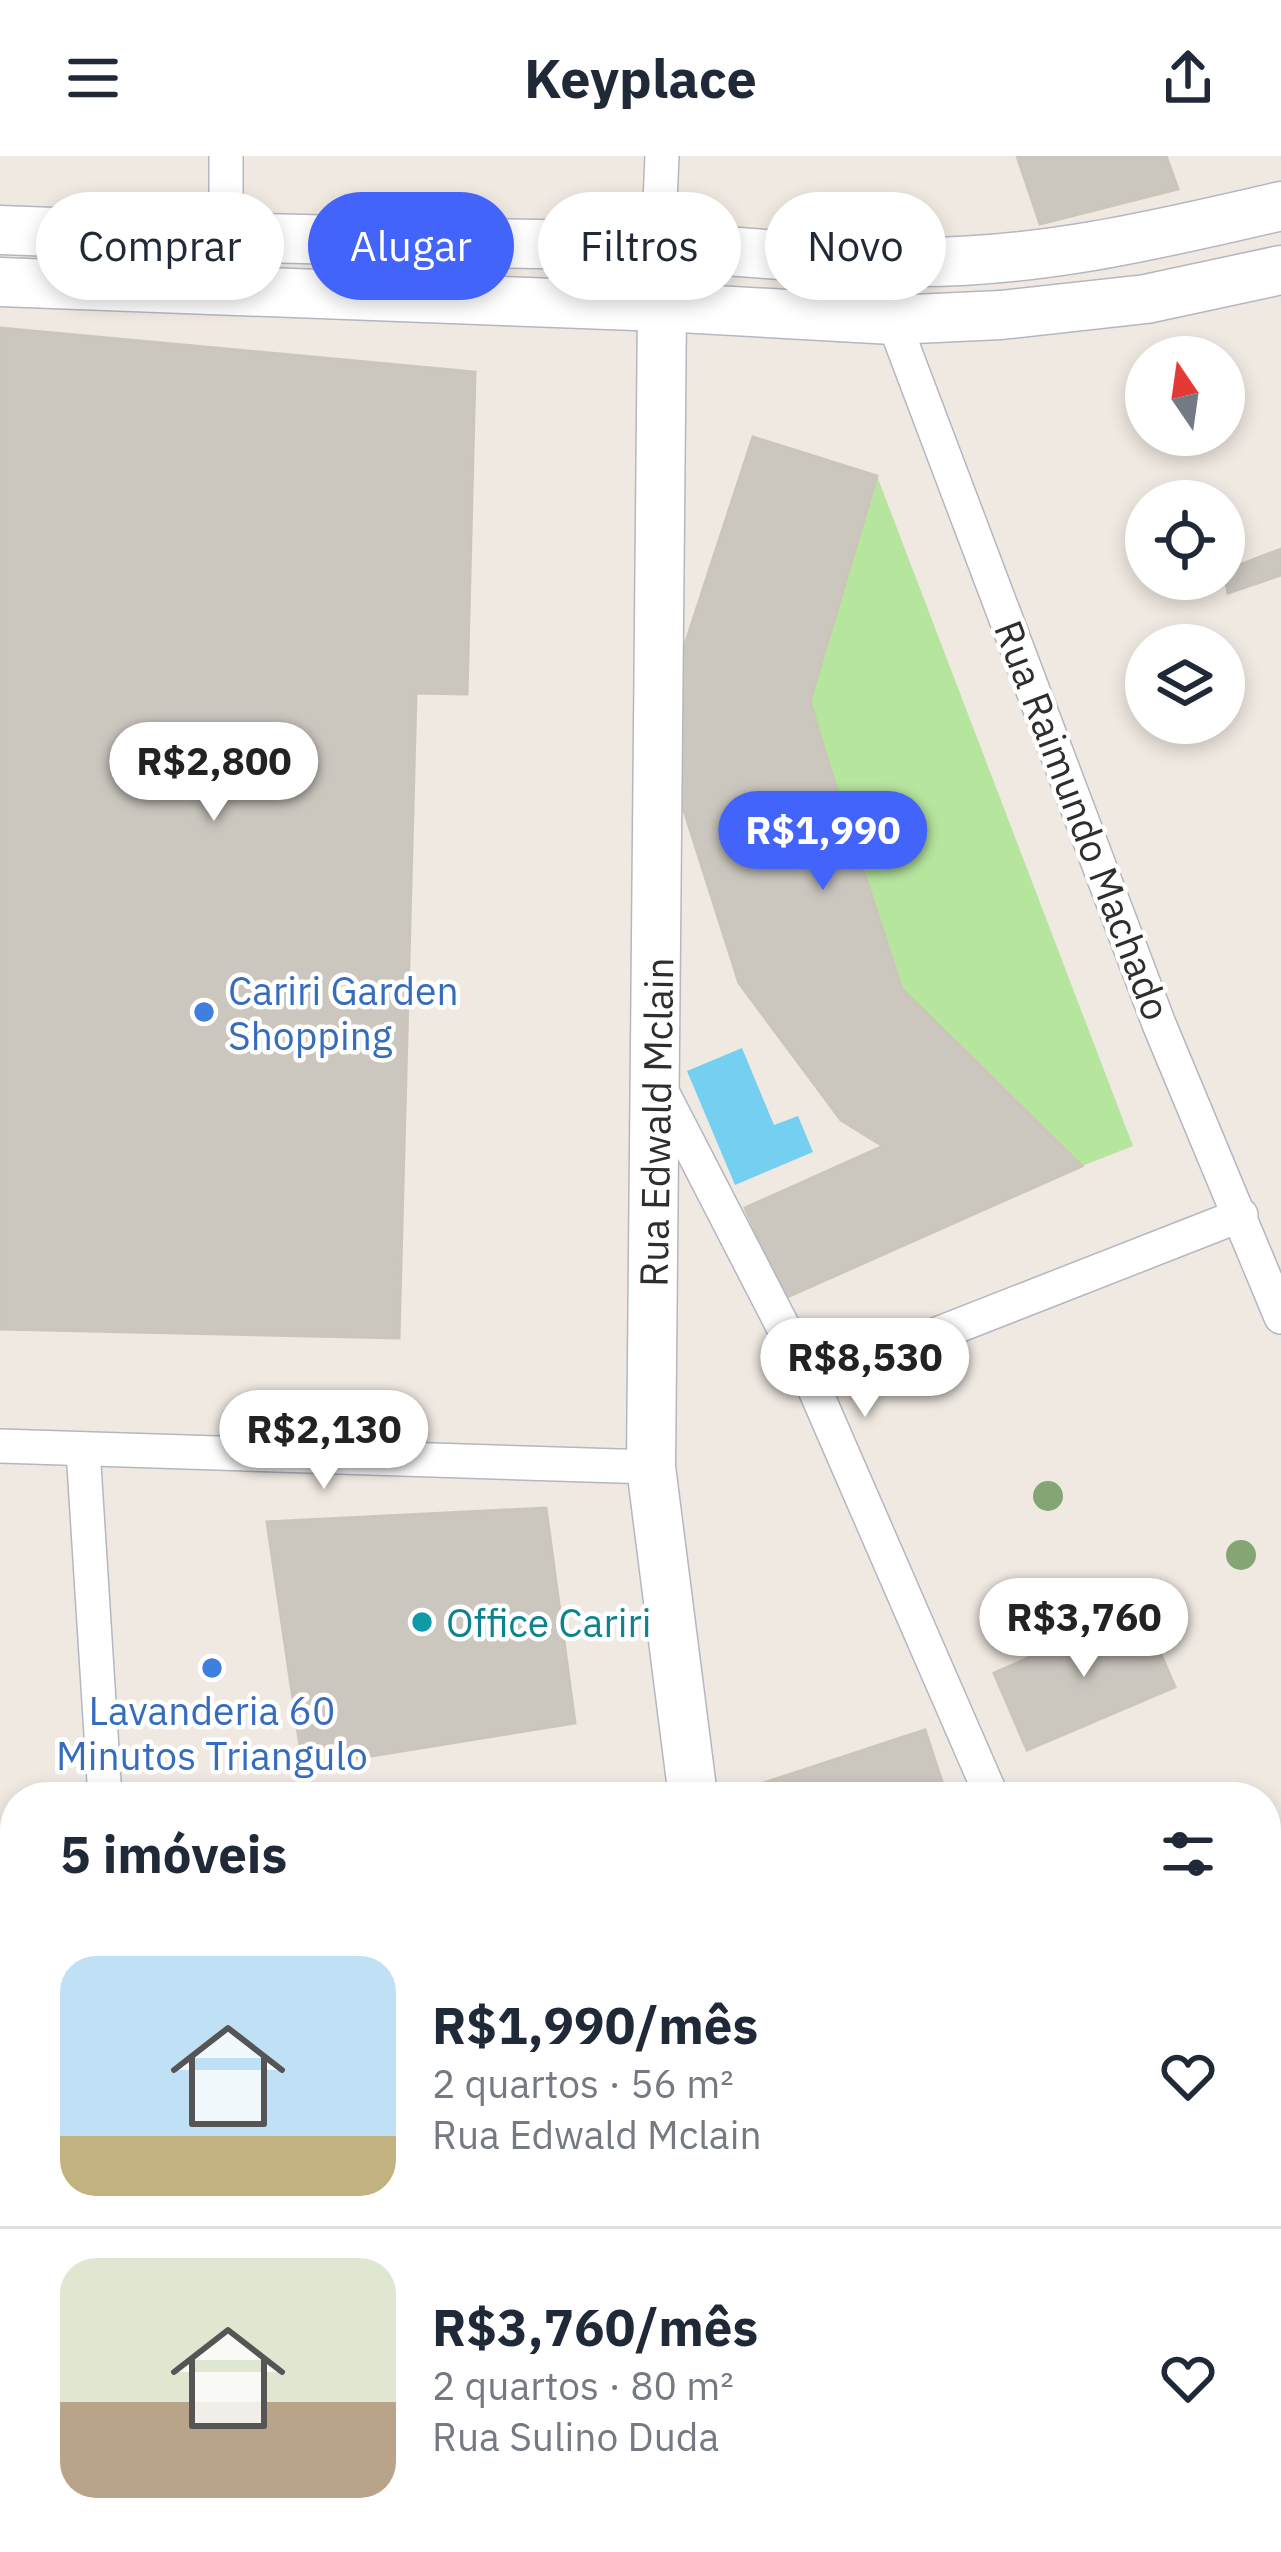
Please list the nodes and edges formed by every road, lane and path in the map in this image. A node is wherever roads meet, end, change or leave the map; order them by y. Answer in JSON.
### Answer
{"nodes":[{"id":1,"x":226,"y":156,"type":"edge"},
{"id":2,"x":662,"y":156,"type":"edge"},
{"id":3,"x":226,"y":192,"type":"edge"},
{"id":4,"x":660,"y":192,"type":"edge"},
{"id":5,"x":1281,"y":206,"type":"edge"},
{"id":6,"x":0,"y":230,"type":"edge"},
{"id":7,"x":36,"y":231,"type":"edge"},
{"id":8,"x":284,"y":239,"type":"edge"},
{"id":9,"x":538,"y":244,"type":"edge"},
{"id":10,"x":741,"y":253,"type":"edge"},
{"id":11,"x":1281,"y":270,"type":"edge"},
{"id":12,"x":0,"y":282,"type":"edge"},
{"id":13,"x":661,"y":300,"type":"edge"},
{"id":14,"x":662,"y":308,"type":"junction"},
{"id":15,"x":893,"y":320,"type":"junction"},
{"id":16,"x":657,"y":1081,"type":"junction"},
{"id":17,"x":1241,"y":1215,"type":"junction"},
{"id":18,"x":1281,"y":1317,"type":"edge"},
{"id":19,"x":812,"y":1384,"type":"junction"},
{"id":20,"x":0,"y":1446,"type":"edge"},
{"id":21,"x":83,"y":1449,"type":"junction"},
{"id":22,"x":651,"y":1466,"type":"junction"},
{"id":23,"x":104,"y":1782,"type":"edge"},
{"id":24,"x":691,"y":1782,"type":"edge"},
{"id":25,"x":985,"y":1782,"type":"edge"}],
"edges":[{"from":1,"to":3,"type":"street"},
{"from":2,"to":4,"type":"street","name":"Rua Edwald Mclain"},
{"from":5,"to":10,"type":"main road"},
{"from":6,"to":7,"type":"main road"},
{"from":8,"to":9,"type":"main road"},
{"from":11,"to":15,"type":"main road"},
{"from":12,"to":14,"type":"main road"},
{"from":13,"to":14,"type":"main road","name":"Rua Edwald Mclain"},
{"from":14,"to":15,"type":"main road"},
{"from":14,"to":16,"type":"main road","name":"Rua Edwald Mclain"},
{"from":15,"to":17,"type":"street","name":"Rua Raimundo Machado"},
{"from":16,"to":19,"type":"street"},
{"from":16,"to":22,"type":"main road","name":"Rua Edwald Mclain"},
{"from":17,"to":18,"type":"street","name":"Rua Raimundo Machado"},
{"from":17,"to":19,"type":"street"},
{"from":19,"to":25,"type":"street"},
{"from":20,"to":21,"type":"street"},
{"from":21,"to":22,"type":"street"},
{"from":21,"to":23,"type":"street"},
{"from":22,"to":24,"type":"main road","name":"Rua Edwald Mclain"}]}
